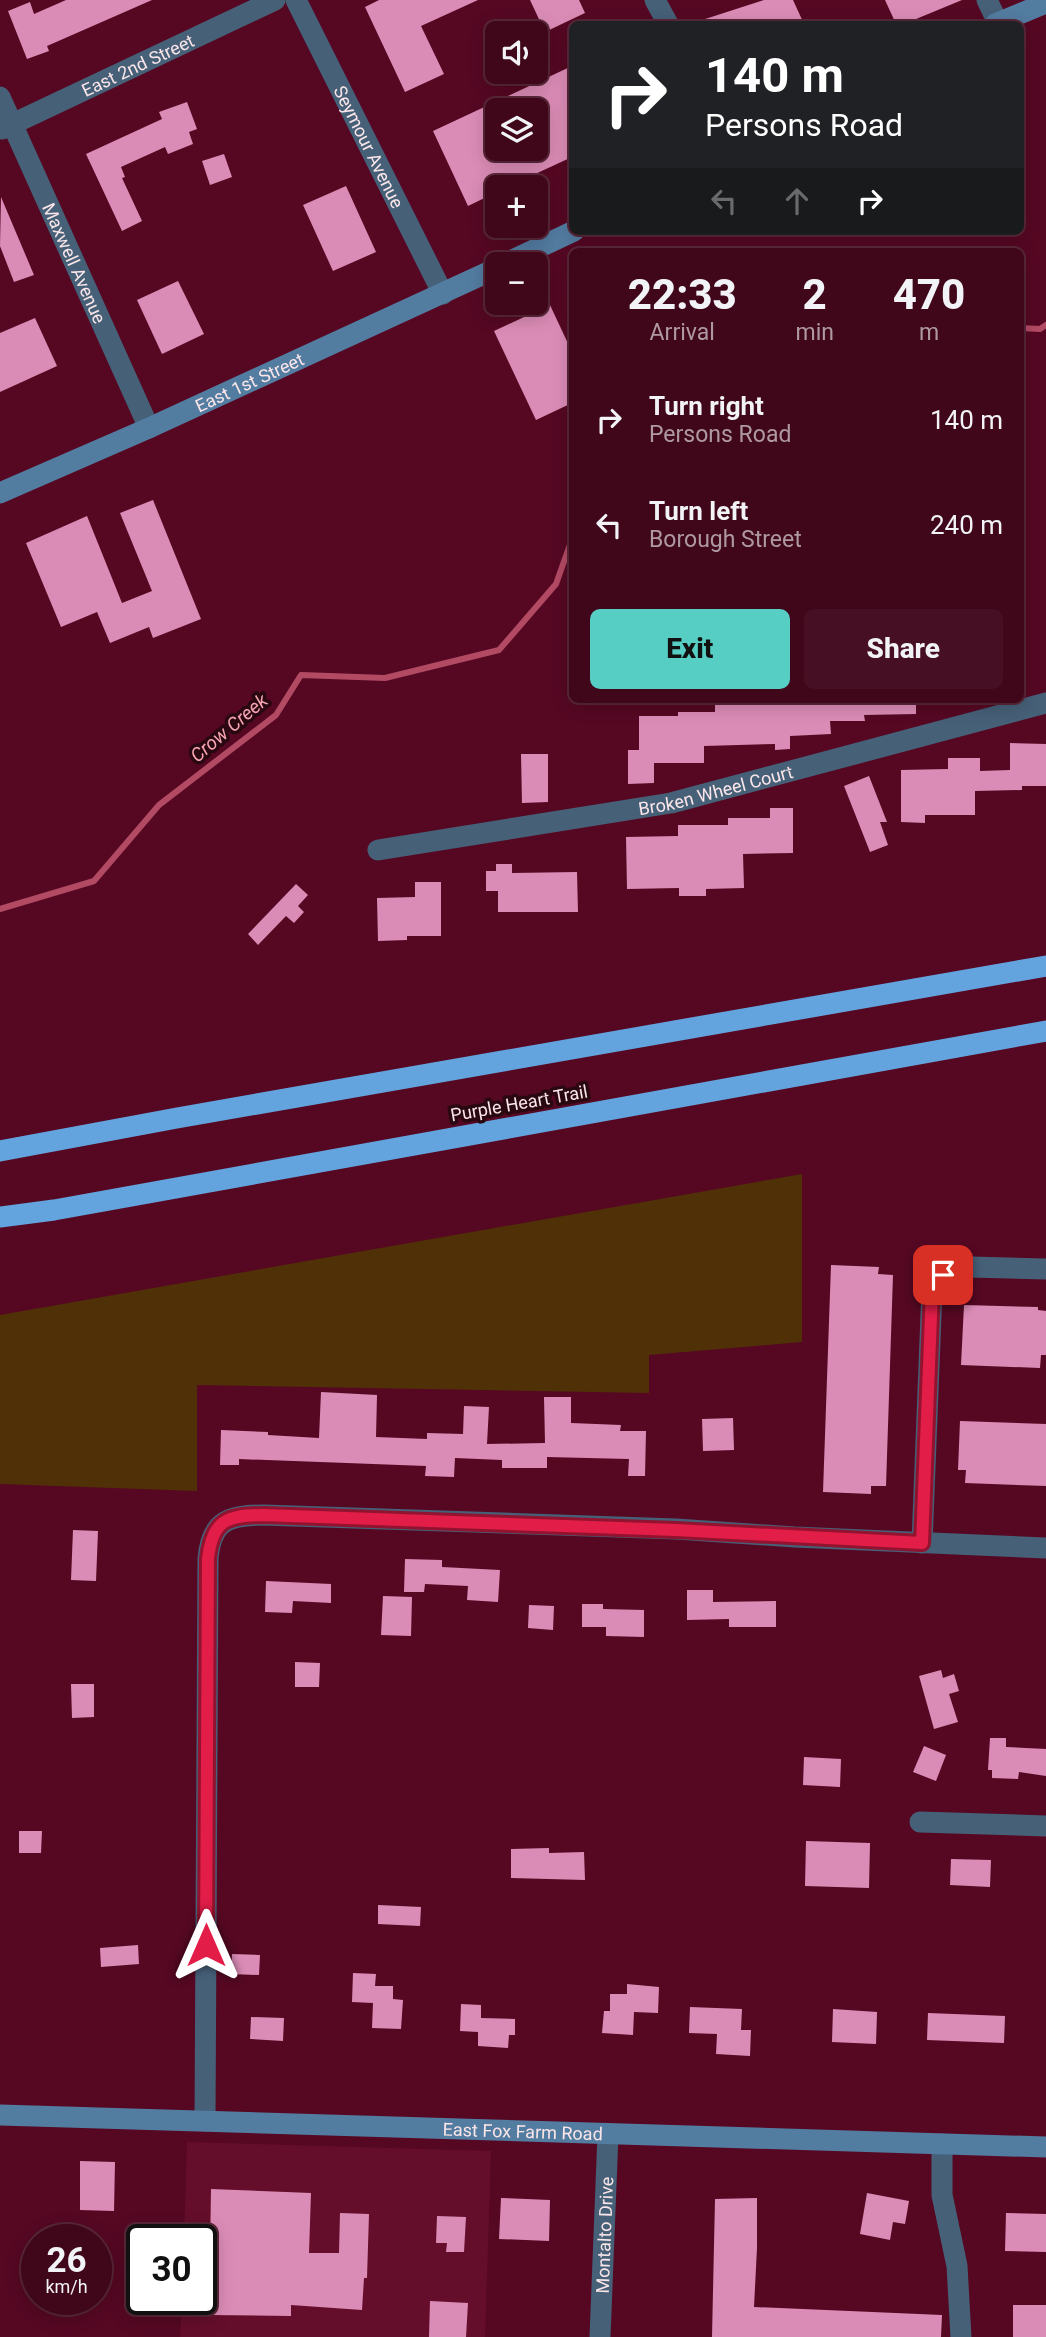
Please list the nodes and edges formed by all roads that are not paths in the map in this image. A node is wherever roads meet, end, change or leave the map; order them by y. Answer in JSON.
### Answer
{"nodes":[{"id":1,"x":275,"y":0,"type":"edge"},
{"id":2,"x":296,"y":0,"type":"edge"},
{"id":3,"x":655,"y":0,"type":"edge"},
{"id":4,"x":987,"y":0,"type":"edge"},
{"id":5,"x":1046,"y":3,"type":"edge"},
{"id":6,"x":666,"y":21,"type":"edge"},
{"id":7,"x":995,"y":21,"type":"edge"},
{"id":8,"x":1003,"y":21,"type":"edge"},
{"id":9,"x":0,"y":97,"type":"edge"},
{"id":10,"x":6,"y":127,"type":"edge"},
{"id":11,"x":569,"y":233,"type":"edge"},
{"id":12,"x":529,"y":252,"type":"edge"},
{"id":13,"x":485,"y":274,"type":"edge"},
{"id":14,"x":443,"y":293,"type":"junction"},
{"id":15,"x":149,"y":428,"type":"junction"},
{"id":16,"x":0,"y":493,"type":"edge"},
{"id":17,"x":1046,"y":703,"type":"edge"},
{"id":18,"x":378,"y":850,"type":"dead end"},
{"id":19,"x":1046,"y":966,"type":"edge"},
{"id":20,"x":1046,"y":1031,"type":"edge"},
{"id":21,"x":177,"y":1118,"type":"junction"},
{"id":22,"x":0,"y":1140,"type":"edge"},
{"id":23,"x":0,"y":1151,"type":"edge"},
{"id":24,"x":0,"y":1217,"type":"edge"},
{"id":25,"x":1046,"y":1269,"type":"edge"},
{"id":26,"x":922,"y":1543,"type":"junction"},
{"id":27,"x":1046,"y":1548,"type":"edge"},
{"id":28,"x":920,"y":1822,"type":"dead end"},
{"id":29,"x":1046,"y":1826,"type":"edge"},
{"id":30,"x":0,"y":2115,"type":"edge"},
{"id":31,"x":205,"y":2121,"type":"junction"},
{"id":32,"x":608,"y":2134,"type":"junction"},
{"id":33,"x":942,"y":2144,"type":"junction"},
{"id":34,"x":1046,"y":2147,"type":"edge"},
{"id":35,"x":600,"y":2337,"type":"edge"},
{"id":36,"x":961,"y":2337,"type":"edge"}],
"edges":[{"from":1,"to":10,"type":"street","name":"East 2nd Street"},
{"from":2,"to":14,"type":"street","name":"Seymour Avenue"},
{"from":3,"to":6,"type":"street"},
{"from":4,"to":7,"type":"street"},
{"from":5,"to":8,"type":"main road"},
{"from":9,"to":10,"type":"street","name":"Maxwell Avenue"},
{"from":10,"to":15,"type":"street","name":"Maxwell Avenue"},
{"from":11,"to":12,"type":"main road"},
{"from":13,"to":14,"type":"main road","name":"East 1st Street"},
{"from":14,"to":15,"type":"main road","name":"East 1st Street"},
{"from":15,"to":16,"type":"main road","name":"East 1st Street"},
{"from":17,"to":18,"type":"street","name":"Broken Wheel Court"},
{"from":19,"to":21,"type":"highway"},
{"from":20,"to":24,"type":"highway","name":"Purple Heart Trail"},
{"from":21,"to":22,"type":"highway"},
{"from":21,"to":23,"type":"highway"},
{"from":25,"to":26,"type":"street"},
{"from":26,"to":27,"type":"street"},
{"from":26,"to":31,"type":"street"},
{"from":28,"to":29,"type":"street"},
{"from":30,"to":31,"type":"main road","name":"East Fox Farm Road"},
{"from":31,"to":32,"type":"main road","name":"East Fox Farm Road"},
{"from":32,"to":33,"type":"main road","name":"East Fox Farm Road"},
{"from":32,"to":35,"type":"street","name":"Montalto Drive"},
{"from":33,"to":34,"type":"main road","name":"East Fox Farm Road"},
{"from":33,"to":36,"type":"street"}]}
